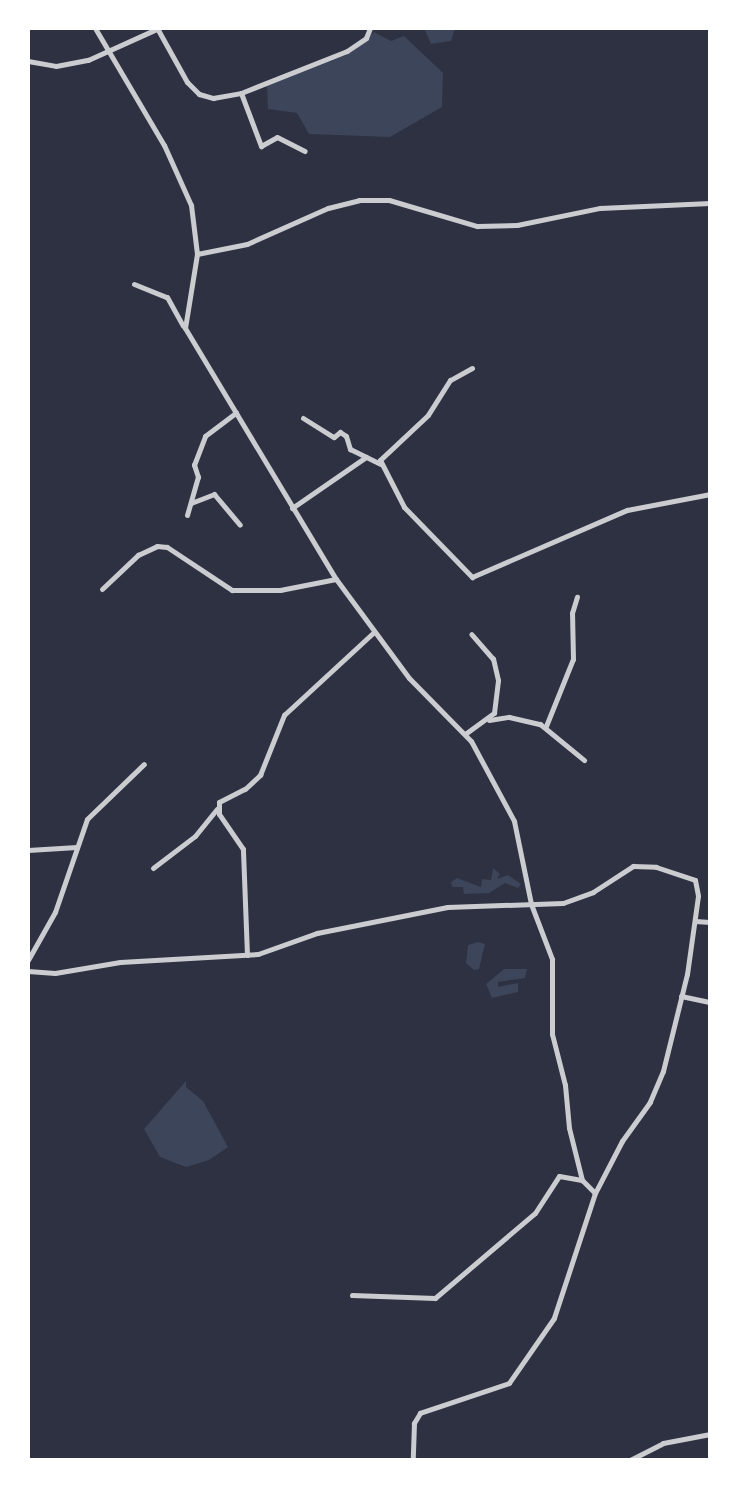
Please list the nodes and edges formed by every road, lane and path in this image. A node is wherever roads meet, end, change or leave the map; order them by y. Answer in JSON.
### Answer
{"nodes":[{"id":1,"x":95,"y":28,"type":"edge"},
{"id":2,"x":158,"y":28,"type":"edge"},
{"id":3,"x":370,"y":28,"type":"edge"},
{"id":4,"x":112,"y":53,"type":"junction"},
{"id":5,"x":28,"y":62,"type":"edge"},
{"id":6,"x":241,"y":93,"type":"junction"},
{"id":7,"x":305,"y":151,"type":"dead end"},
{"id":8,"x":710,"y":203,"type":"edge"},
{"id":9,"x":197,"y":254,"type":"junction"},
{"id":10,"x":134,"y":284,"type":"dead end"},
{"id":11,"x":185,"y":328,"type":"junction"},
{"id":12,"x":472,"y":369,"type":"dead end"},
{"id":13,"x":236,"y":413,"type":"junction"},
{"id":14,"x":303,"y":418,"type":"dead end"},
{"id":15,"x":366,"y":457,"type":"junction"},
{"id":16,"x":381,"y":464,"type":"junction"},
{"id":17,"x":710,"y":494,"type":"edge"},
{"id":18,"x":191,"y":503,"type":"junction"},
{"id":19,"x":292,"y":508,"type":"junction"},
{"id":20,"x":187,"y":515,"type":"dead end"},
{"id":21,"x":240,"y":524,"type":"dead end"},
{"id":22,"x":336,"y":579,"type":"junction"},
{"id":23,"x":102,"y":589,"type":"dead end"},
{"id":24,"x":576,"y":597,"type":"dead end"},
{"id":25,"x":374,"y":632,"type":"junction"},
{"id":26,"x":471,"y":634,"type":"dead end"},
{"id":27,"x":489,"y":720,"type":"junction"},
{"id":28,"x":545,"y":726,"type":"junction"},
{"id":29,"x":465,"y":734,"type":"junction"},
{"id":30,"x":584,"y":760,"type":"dead end"},
{"id":31,"x":144,"y":764,"type":"dead end"},
{"id":32,"x":217,"y":809,"type":"junction"},
{"id":33,"x":77,"y":848,"type":"junction"},
{"id":34,"x":28,"y":850,"type":"edge"},
{"id":35,"x":153,"y":868,"type":"dead end"},
{"id":36,"x":531,"y":904,"type":"junction"},
{"id":37,"x":695,"y":921,"type":"junction"},
{"id":38,"x":710,"y":922,"type":"edge"},
{"id":39,"x":247,"y":955,"type":"junction"},
{"id":40,"x":28,"y":960,"type":"edge"},
{"id":41,"x":28,"y":971,"type":"edge"},
{"id":42,"x":681,"y":996,"type":"junction"},
{"id":43,"x":710,"y":1002,"type":"edge"},
{"id":44,"x":582,"y":1180,"type":"junction"},
{"id":45,"x":595,"y":1193,"type":"junction"},
{"id":46,"x":352,"y":1295,"type":"dead end"},
{"id":47,"x":710,"y":1434,"type":"edge"},
{"id":48,"x":413,"y":1460,"type":"edge"},
{"id":49,"x":630,"y":1460,"type":"edge"}],
"edges":[{"from":1,"to":4,"type":"street"},
{"from":2,"to":4,"type":"street"},
{"from":2,"to":6,"type":"street"},
{"from":3,"to":6,"type":"street"},
{"from":4,"to":5,"type":"street"},
{"from":4,"to":9,"type":"street"},
{"from":6,"to":7,"type":"street"},
{"from":8,"to":9,"type":"street"},
{"from":9,"to":11,"type":"street"},
{"from":10,"to":11,"type":"street"},
{"from":11,"to":13,"type":"street"},
{"from":12,"to":16,"type":"street"},
{"from":13,"to":18,"type":"street"},
{"from":13,"to":19,"type":"street"},
{"from":14,"to":15,"type":"street"},
{"from":15,"to":16,"type":"street"},
{"from":15,"to":19,"type":"street"},
{"from":16,"to":17,"type":"street"},
{"from":18,"to":20,"type":"street"},
{"from":18,"to":21,"type":"street"},
{"from":19,"to":22,"type":"street"},
{"from":22,"to":23,"type":"street"},
{"from":22,"to":25,"type":"street"},
{"from":24,"to":28,"type":"street"},
{"from":25,"to":29,"type":"street"},
{"from":25,"to":32,"type":"street"},
{"from":26,"to":27,"type":"street"},
{"from":27,"to":28,"type":"street"},
{"from":27,"to":29,"type":"street"},
{"from":28,"to":30,"type":"street"},
{"from":29,"to":36,"type":"street"},
{"from":31,"to":33,"type":"street"},
{"from":32,"to":35,"type":"street"},
{"from":32,"to":39,"type":"street"},
{"from":33,"to":34,"type":"street"},
{"from":33,"to":40,"type":"street"},
{"from":36,"to":37,"type":"street"},
{"from":36,"to":39,"type":"street"},
{"from":36,"to":44,"type":"street"},
{"from":37,"to":38,"type":"street"},
{"from":37,"to":42,"type":"street"},
{"from":39,"to":41,"type":"street"},
{"from":42,"to":43,"type":"street"},
{"from":42,"to":45,"type":"street"},
{"from":44,"to":45,"type":"street"},
{"from":44,"to":46,"type":"street"},
{"from":45,"to":48,"type":"street"},
{"from":47,"to":49,"type":"street"}]}
